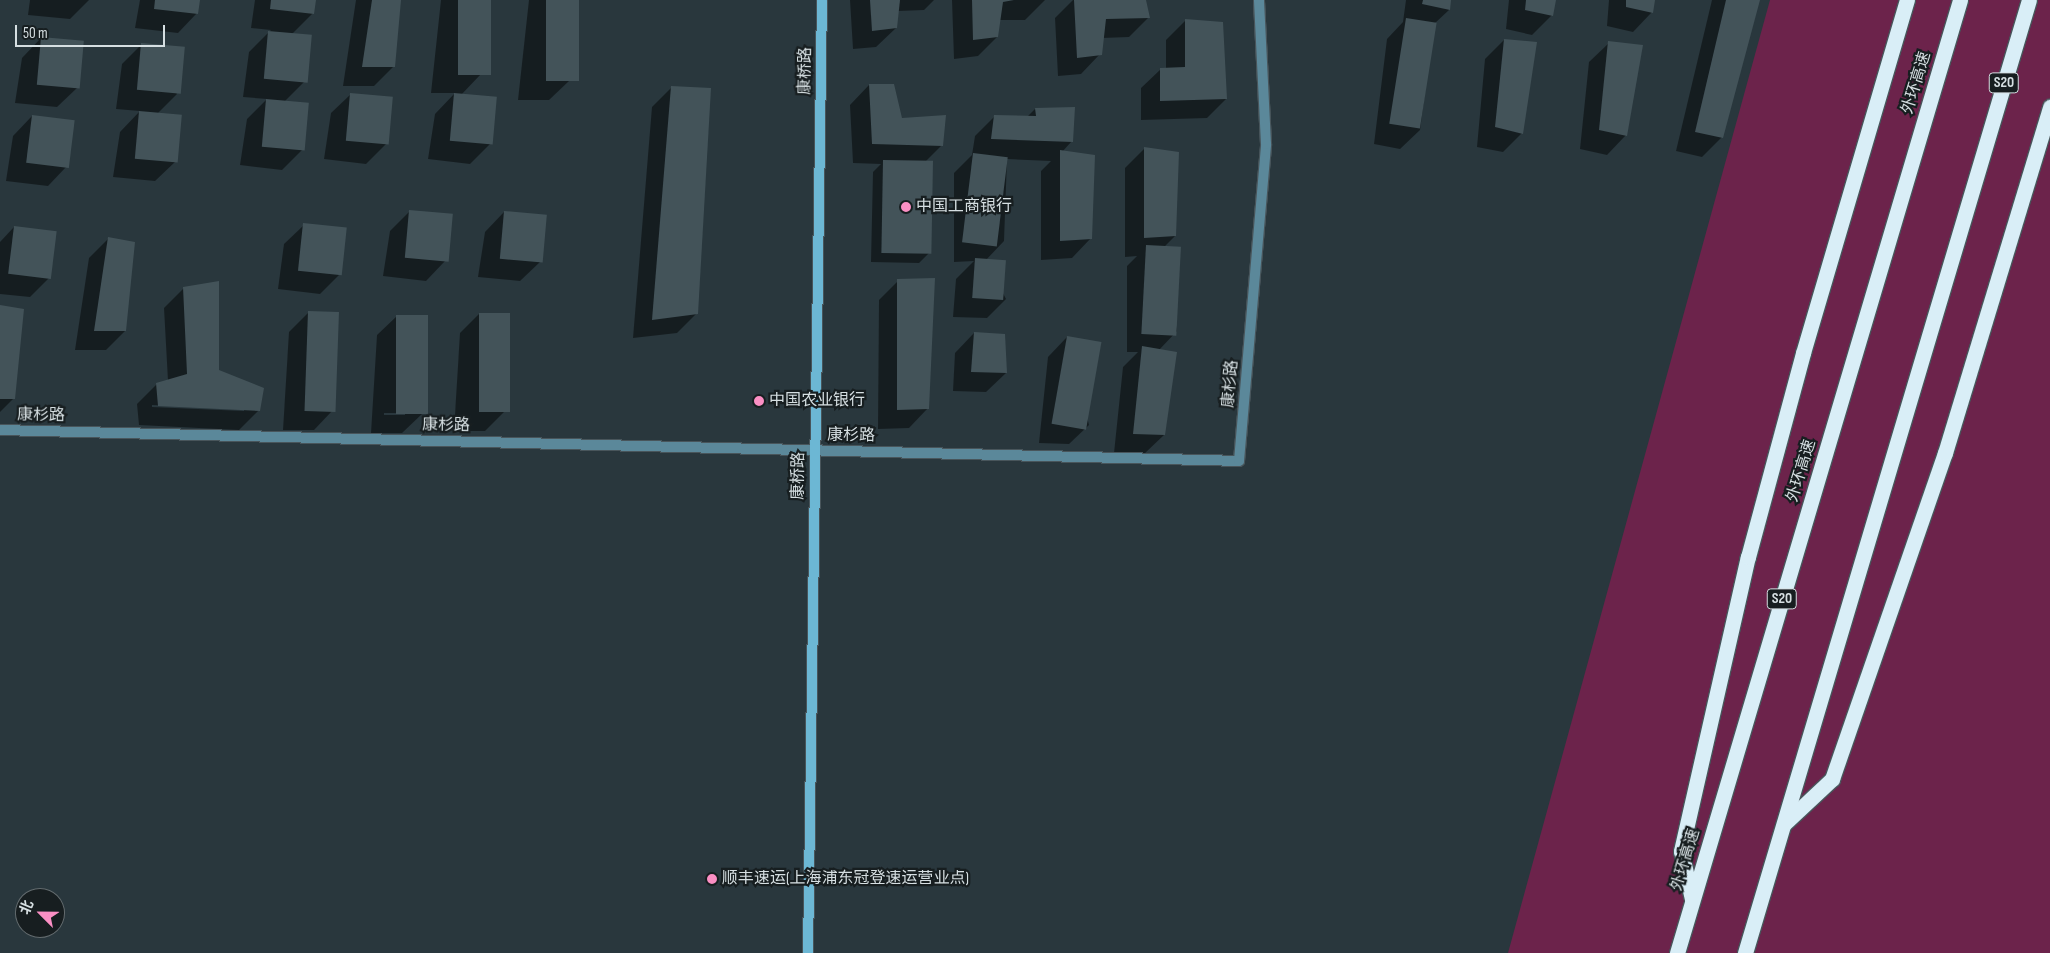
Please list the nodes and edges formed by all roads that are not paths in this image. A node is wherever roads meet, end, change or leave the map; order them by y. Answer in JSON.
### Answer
{"nodes":[{"id":1,"x":822,"y":0,"type":"edge"},
{"id":2,"x":1259,"y":0,"type":"edge"},
{"id":3,"x":1907,"y":0,"type":"edge"},
{"id":4,"x":1960,"y":0,"type":"edge"},
{"id":5,"x":2029,"y":0,"type":"edge"},
{"id":6,"x":2050,"y":107,"type":"edge"},
{"id":7,"x":0,"y":430,"type":"edge"},
{"id":8,"x":815,"y":450,"type":"junction"},
{"id":9,"x":1783,"y":825,"type":"junction"},
{"id":10,"x":1693,"y":900,"type":"junction"},
{"id":11,"x":808,"y":953,"type":"edge"},
{"id":12,"x":1677,"y":953,"type":"edge"},
{"id":13,"x":1745,"y":953,"type":"edge"}],
"edges":[{"from":1,"to":8,"type":"main road","name":"康桥路"},
{"from":2,"to":8,"type":"street","name":"康杉路"},
{"from":3,"to":10,"type":"highway"},
{"from":4,"to":10,"type":"highway","name":"外环高速","number":"S20"},
{"from":5,"to":9,"type":"highway","number":"S20"},
{"from":6,"to":9,"type":"highway"},
{"from":7,"to":8,"type":"street","name":"康杉路"},
{"from":8,"to":11,"type":"main road","name":"康桥路"},
{"from":9,"to":13,"type":"highway","number":"S20"},
{"from":10,"to":12,"type":"highway","name":"外环高速","number":"S20"}]}
